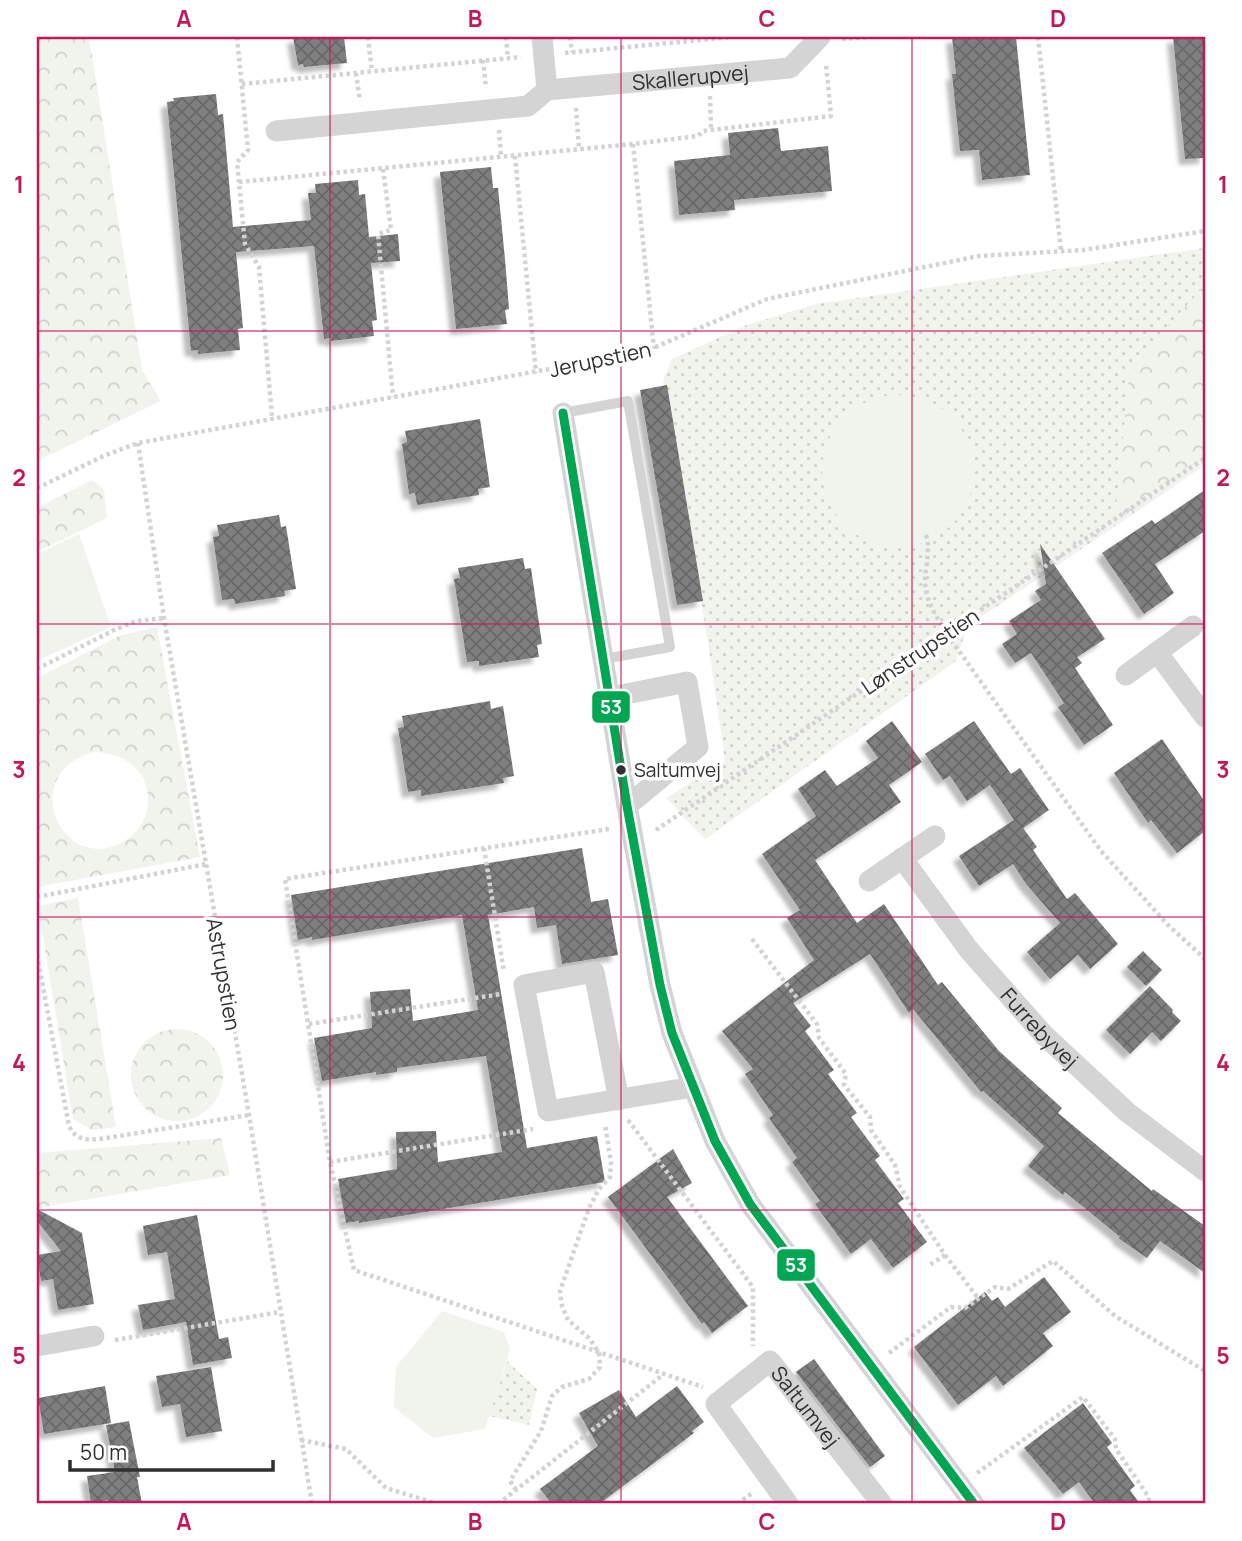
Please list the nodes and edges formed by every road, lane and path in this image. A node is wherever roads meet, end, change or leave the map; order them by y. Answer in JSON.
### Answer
{"nodes":[{"id":1,"x":237,"y":37,"type":"edge"},
{"id":2,"x":368,"y":37,"type":"edge"},
{"id":3,"x":506,"y":37,"type":"edge"},
{"id":4,"x":570,"y":37,"type":"edge"},
{"id":5,"x":731,"y":37,"type":"edge"},
{"id":6,"x":870,"y":37,"type":"edge"},
{"id":7,"x":1038,"y":37,"type":"edge"},
{"id":8,"x":706,"y":38,"type":"edge"},
{"id":9,"x":828,"y":42,"type":"edge"},
{"id":10,"x":543,"y":46,"type":"edge"},
{"id":11,"x":572,"y":52,"type":"junction"},
{"id":12,"x":831,"y":55,"type":"dead end"},
{"id":13,"x":508,"y":58,"type":"junction"},
{"id":14,"x":372,"y":72,"type":"junction"},
{"id":15,"x":709,"y":75,"type":"junction"},
{"id":16,"x":242,"y":84,"type":"junction"},
{"id":17,"x":574,"y":87,"type":"junction"},
{"id":18,"x":547,"y":90,"type":"junction"},
{"id":19,"x":710,"y":130,"type":"junction"},
{"id":20,"x":276,"y":131,"type":"dead end"},
{"id":21,"x":633,"y":144,"type":"junction"},
{"id":22,"x":579,"y":149,"type":"junction"},
{"id":23,"x":515,"y":156,"type":"junction"},
{"id":24,"x":383,"y":169,"type":"junction"},
{"id":25,"x":239,"y":182,"type":"junction"},
{"id":26,"x":1205,"y":231,"type":"edge"},
{"id":27,"x":1061,"y":251,"type":"junction"},
{"id":28,"x":654,"y":349,"type":"junction"},
{"id":29,"x":536,"y":373,"type":"junction"},
{"id":30,"x":393,"y":397,"type":"junction"},
{"id":31,"x":563,"y":412,"type":"joint"},
{"id":32,"x":272,"y":417,"type":"junction"},
{"id":33,"x":138,"y":443,"type":"junction"},
{"id":34,"x":1205,"y":458,"type":"edge"},
{"id":35,"x":37,"y":488,"type":"edge"},
{"id":36,"x":926,"y":536,"type":"dead end"},
{"id":37,"x":164,"y":618,"type":"junction"},
{"id":38,"x":1193,"y":626,"type":"dead end"},
{"id":39,"x":947,"y":634,"type":"junction"},
{"id":40,"x":1157,"y":652,"type":"junction"},
{"id":41,"x":604,"y":659,"type":"junction"},
{"id":42,"x":37,"y":669,"type":"edge"},
{"id":43,"x":1126,"y":675,"type":"dead end"},
{"id":44,"x":611,"y":697,"type":"junction"},
{"id":45,"x":1205,"y":717,"type":"edge"},
{"id":46,"x":630,"y":824,"type":"junction"},
{"id":47,"x":935,"y":836,"type":"dead end"},
{"id":48,"x":484,"y":848,"type":"junction"},
{"id":49,"x":902,"y":858,"type":"junction"},
{"id":50,"x":206,"y":864,"type":"junction"},
{"id":51,"x":869,"y":881,"type":"dead end"},
{"id":52,"x":37,"y":897,"type":"edge"},
{"id":53,"x":752,"y":939,"type":"dead end"},
{"id":54,"x":37,"y":955,"type":"edge"},
{"id":55,"x":1205,"y":959,"type":"edge"},
{"id":56,"x":516,"y":992,"type":"junction"},
{"id":57,"x":309,"y":1024,"type":"junction"},
{"id":58,"x":693,"y":1087,"type":"junction"},
{"id":59,"x":611,"y":1101,"type":"junction"},
{"id":60,"x":249,"y":1115,"type":"junction"},
{"id":61,"x":535,"y":1128,"type":"dead end"},
{"id":62,"x":330,"y":1162,"type":"junction"},
{"id":63,"x":1205,"y":1171,"type":"edge"},
{"id":64,"x":945,"y":1255,"type":"junction"},
{"id":65,"x":928,"y":1266,"type":"dead end"},
{"id":66,"x":978,"y":1298,"type":"junction"},
{"id":67,"x":280,"y":1312,"type":"junction"},
{"id":68,"x":94,"y":1336,"type":"joint"},
{"id":69,"x":37,"y":1346,"type":"edge"},
{"id":70,"x":752,"y":1346,"type":"dead end"},
{"id":71,"x":599,"y":1353,"type":"junction"},
{"id":72,"x":872,"y":1367,"type":"junction"},
{"id":73,"x":1205,"y":1371,"type":"edge"},
{"id":74,"x":664,"y":1374,"type":"junction"},
{"id":75,"x":709,"y":1378,"type":"dead end"},
{"id":76,"x":698,"y":1386,"type":"junction"},
{"id":77,"x":727,"y":1395,"type":"junction"},
{"id":78,"x":301,"y":1440,"type":"junction"},
{"id":79,"x":516,"y":1490,"type":"junction"},
{"id":80,"x":962,"y":1497,"type":"edge"},
{"id":81,"x":312,"y":1504,"type":"edge"},
{"id":82,"x":438,"y":1504,"type":"edge"},
{"id":83,"x":498,"y":1504,"type":"edge"},
{"id":84,"x":788,"y":1504,"type":"edge"},
{"id":85,"x":882,"y":1504,"type":"edge"},
{"id":86,"x":1150,"y":1504,"type":"edge"}],
"edges":[{"from":1,"to":16,"type":"path"},
{"from":2,"to":14,"type":"path"},
{"from":3,"to":13,"type":"path"},
{"from":4,"to":11,"type":"path"},
{"from":5,"to":8,"type":"path"},
{"from":6,"to":9,"type":"path"},
{"from":7,"to":27,"type":"path"},
{"from":8,"to":11,"type":"path"},
{"from":9,"to":15,"type":"street","name":"Skallerupvej"},
{"from":10,"to":11,"type":"path"},
{"from":10,"to":13,"type":"path"},
{"from":10,"to":18,"type":"street"},
{"from":12,"to":19,"type":"path"},
{"from":13,"to":14,"type":"path"},
{"from":14,"to":16,"type":"path"},
{"from":15,"to":17,"type":"street","name":"Skallerupvej"},
{"from":15,"to":19,"type":"path"},
{"from":16,"to":25,"type":"path"},
{"from":17,"to":18,"type":"street","name":"Skallerupvej"},
{"from":17,"to":22,"type":"path"},
{"from":18,"to":20,"type":"street","name":"Skallerupvej"},
{"from":19,"to":21,"type":"path"},
{"from":21,"to":22,"type":"path"},
{"from":21,"to":28,"type":"path"},
{"from":22,"to":23,"type":"path"},
{"from":23,"to":24,"type":"path"},
{"from":23,"to":29,"type":"path"},
{"from":24,"to":25,"type":"path"},
{"from":24,"to":30,"type":"path"},
{"from":25,"to":32,"type":"path"},
{"from":26,"to":27,"type":"path","name":"Jerupstien"},
{"from":27,"to":28,"type":"path","name":"Jerupstien"},
{"from":28,"to":29,"type":"path","name":"Jerupstien"},
{"from":29,"to":30,"type":"path","name":"Jerupstien"},
{"from":30,"to":32,"type":"path","name":"Jerupstien"},
{"from":31,"to":41,"type":"street"},
{"from":31,"to":41,"type":"lane"},
{"from":32,"to":33,"type":"path","name":"Jerupstien"},
{"from":33,"to":35,"type":"path","name":"Jerupstien"},
{"from":33,"to":37,"type":"path","name":"Astrupstien"},
{"from":34,"to":39,"type":"path","name":"Lønstrupstien"},
{"from":36,"to":39,"type":"path"},
{"from":37,"to":42,"type":"path"},
{"from":37,"to":50,"type":"path","name":"Astrupstien"},
{"from":38,"to":40,"type":"street"},
{"from":39,"to":46,"type":"path","name":"Lønstrupstien"},
{"from":39,"to":55,"type":"path"},
{"from":40,"to":43,"type":"street"},
{"from":40,"to":45,"type":"street"},
{"from":41,"to":44,"type":"street"},
{"from":44,"to":46,"type":"street"},
{"from":44,"to":46,"type":"street"},
{"from":46,"to":48,"type":"path","name":"Lønstrupstien"},
{"from":46,"to":58,"type":"street"},
{"from":47,"to":49,"type":"street"},
{"from":48,"to":56,"type":"path"},
{"from":48,"to":57,"type":"path","name":"Lønstrupstien"},
{"from":49,"to":51,"type":"street"},
{"from":49,"to":63,"type":"street","name":"Furrebyvej"},
{"from":50,"to":52,"type":"path"},
{"from":50,"to":60,"type":"path","name":"Astrupstien"},
{"from":53,"to":64,"type":"path"},
{"from":54,"to":60,"type":"path"},
{"from":56,"to":57,"type":"path"},
{"from":56,"to":59,"type":"street"},
{"from":56,"to":59,"type":"street"},
{"from":57,"to":62,"type":"path"},
{"from":58,"to":59,"type":"street"},
{"from":58,"to":72,"type":"street"},
{"from":59,"to":70,"type":"path"},
{"from":59,"to":71,"type":"path"},
{"from":60,"to":67,"type":"path","name":"Astrupstien"},
{"from":61,"to":62,"type":"path"},
{"from":62,"to":71,"type":"path"},
{"from":64,"to":65,"type":"path"},
{"from":64,"to":66,"type":"path"},
{"from":66,"to":72,"type":"path"},
{"from":66,"to":73,"type":"path"},
{"from":67,"to":68,"type":"path"},
{"from":67,"to":78,"type":"path","name":"Astrupstien"},
{"from":68,"to":69,"type":"street"},
{"from":71,"to":74,"type":"path"},
{"from":71,"to":79,"type":"path"},
{"from":72,"to":80,"type":"street"},
{"from":74,"to":76,"type":"path"},
{"from":74,"to":79,"type":"path"},
{"from":75,"to":76,"type":"path"},
{"from":76,"to":77,"type":"path"},
{"from":77,"to":84,"type":"street"},
{"from":77,"to":85,"type":"street","name":"Saltumvej"},
{"from":78,"to":81,"type":"path","name":"Astrupstien"},
{"from":78,"to":82,"type":"path"},
{"from":79,"to":83,"type":"path"},
{"from":80,"to":86,"type":"path"}]}
